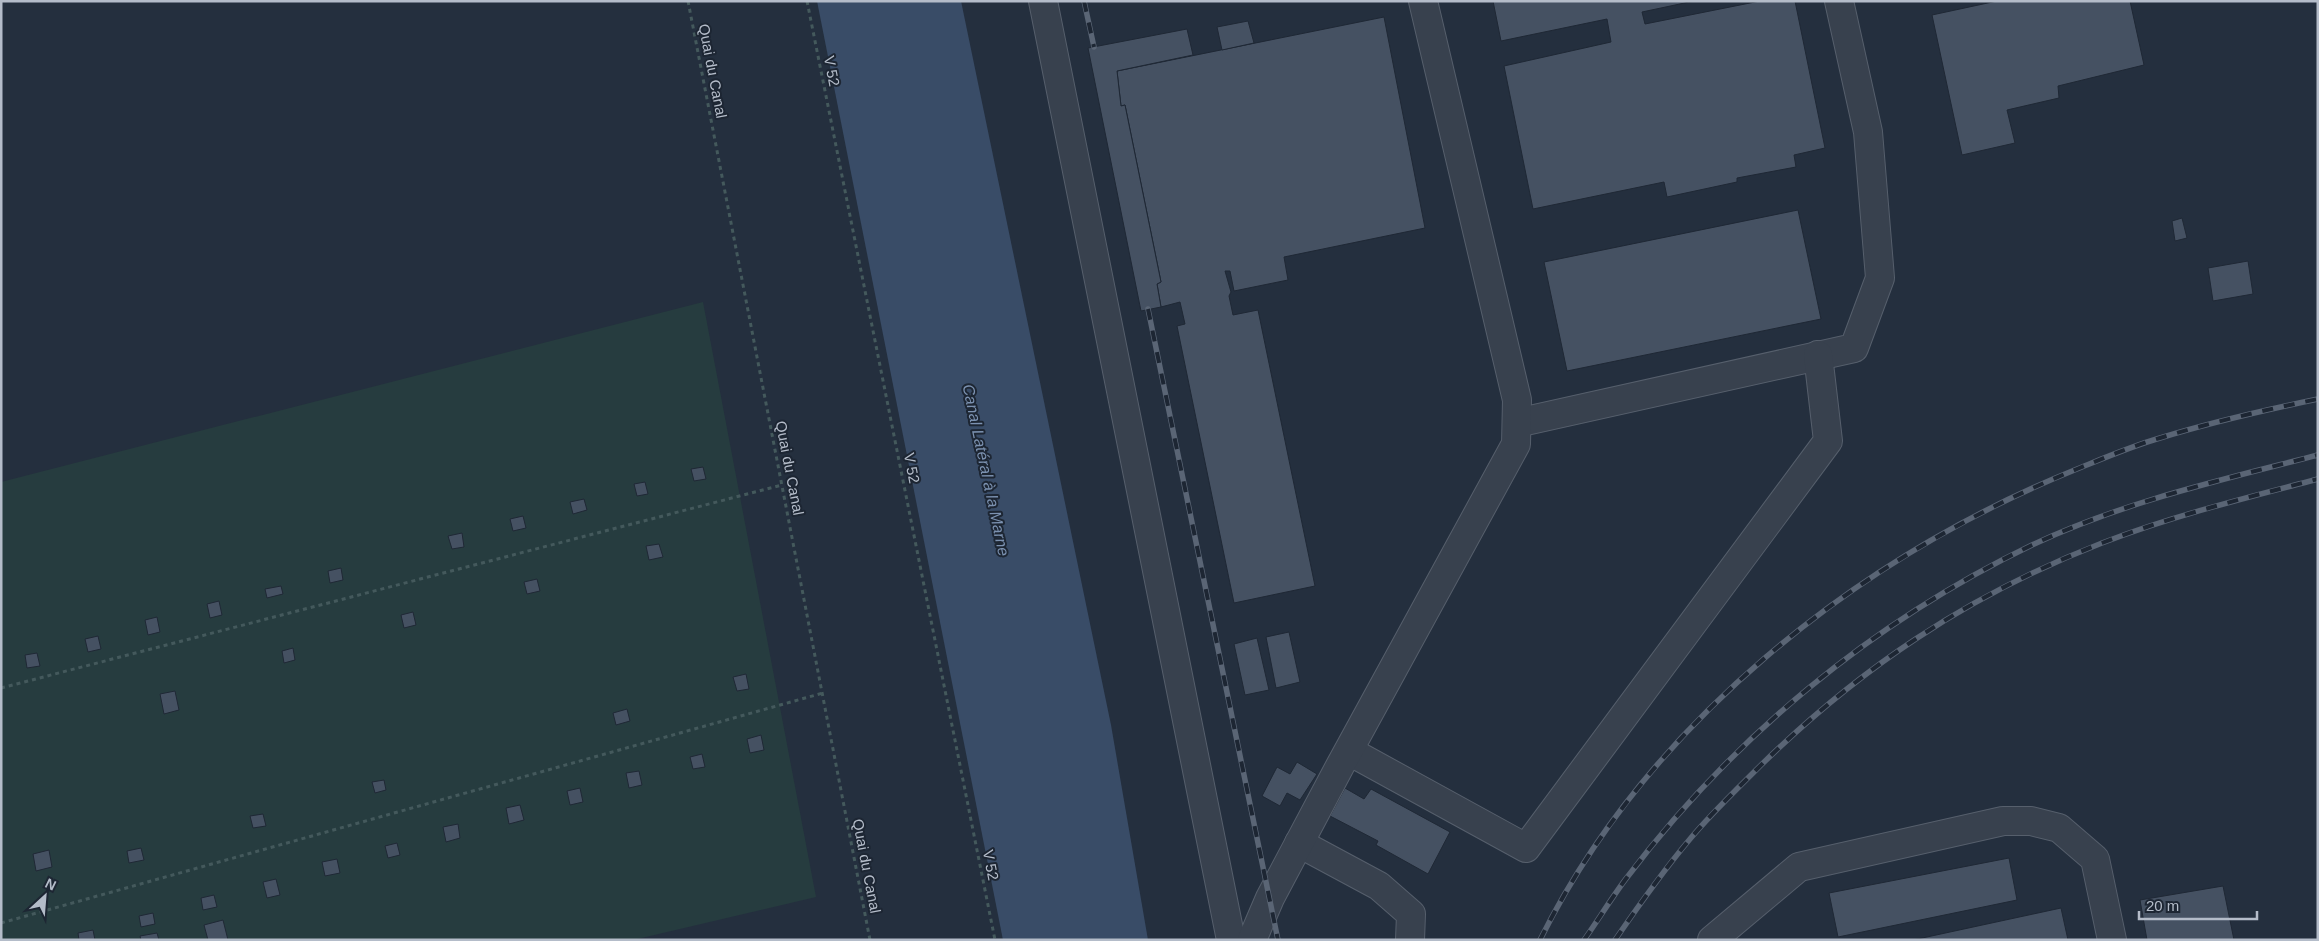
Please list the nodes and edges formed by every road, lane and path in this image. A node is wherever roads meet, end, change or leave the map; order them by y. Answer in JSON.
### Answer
{"nodes":[{"id":1,"x":688,"y":1,"type":"edge"},
{"id":2,"x":807,"y":1,"type":"edge"},
{"id":3,"x":1042,"y":1,"type":"edge"},
{"id":4,"x":1423,"y":1,"type":"edge"},
{"id":5,"x":1839,"y":1,"type":"edge"},
{"id":6,"x":1818,"y":355,"type":"junction"},
{"id":7,"x":1517,"y":423,"type":"junction"},
{"id":8,"x":782,"y":485,"type":"junction"},
{"id":9,"x":1,"y":688,"type":"edge"},
{"id":10,"x":823,"y":693,"type":"junction"},
{"id":11,"x":1349,"y":751,"type":"junction"},
{"id":12,"x":1299,"y":843,"type":"junction"},
{"id":13,"x":1,"y":923,"type":"edge"},
{"id":14,"x":870,"y":940,"type":"edge"},
{"id":15,"x":994,"y":940,"type":"edge"},
{"id":16,"x":1231,"y":940,"type":"edge"},
{"id":17,"x":1252,"y":940,"type":"edge"},
{"id":18,"x":1410,"y":940,"type":"edge"},
{"id":19,"x":1712,"y":940,"type":"edge"},
{"id":20,"x":2112,"y":940,"type":"edge"}],
"edges":[{"from":1,"to":8,"type":"path","name":"Quai du Canal"},
{"from":2,"to":15,"type":"path","name":"V 52"},
{"from":3,"to":16,"type":"lane"},
{"from":4,"to":7,"type":"lane"},
{"from":5,"to":6,"type":"lane"},
{"from":6,"to":7,"type":"lane"},
{"from":6,"to":11,"type":"lane"},
{"from":7,"to":11,"type":"lane"},
{"from":8,"to":9,"type":"path"},
{"from":8,"to":10,"type":"path","name":"Quai du Canal"},
{"from":10,"to":13,"type":"path"},
{"from":10,"to":14,"type":"path","name":"Quai du Canal"},
{"from":11,"to":12,"type":"lane"},
{"from":12,"to":17,"type":"lane"},
{"from":12,"to":18,"type":"lane"},
{"from":19,"to":20,"type":"lane"}]}
